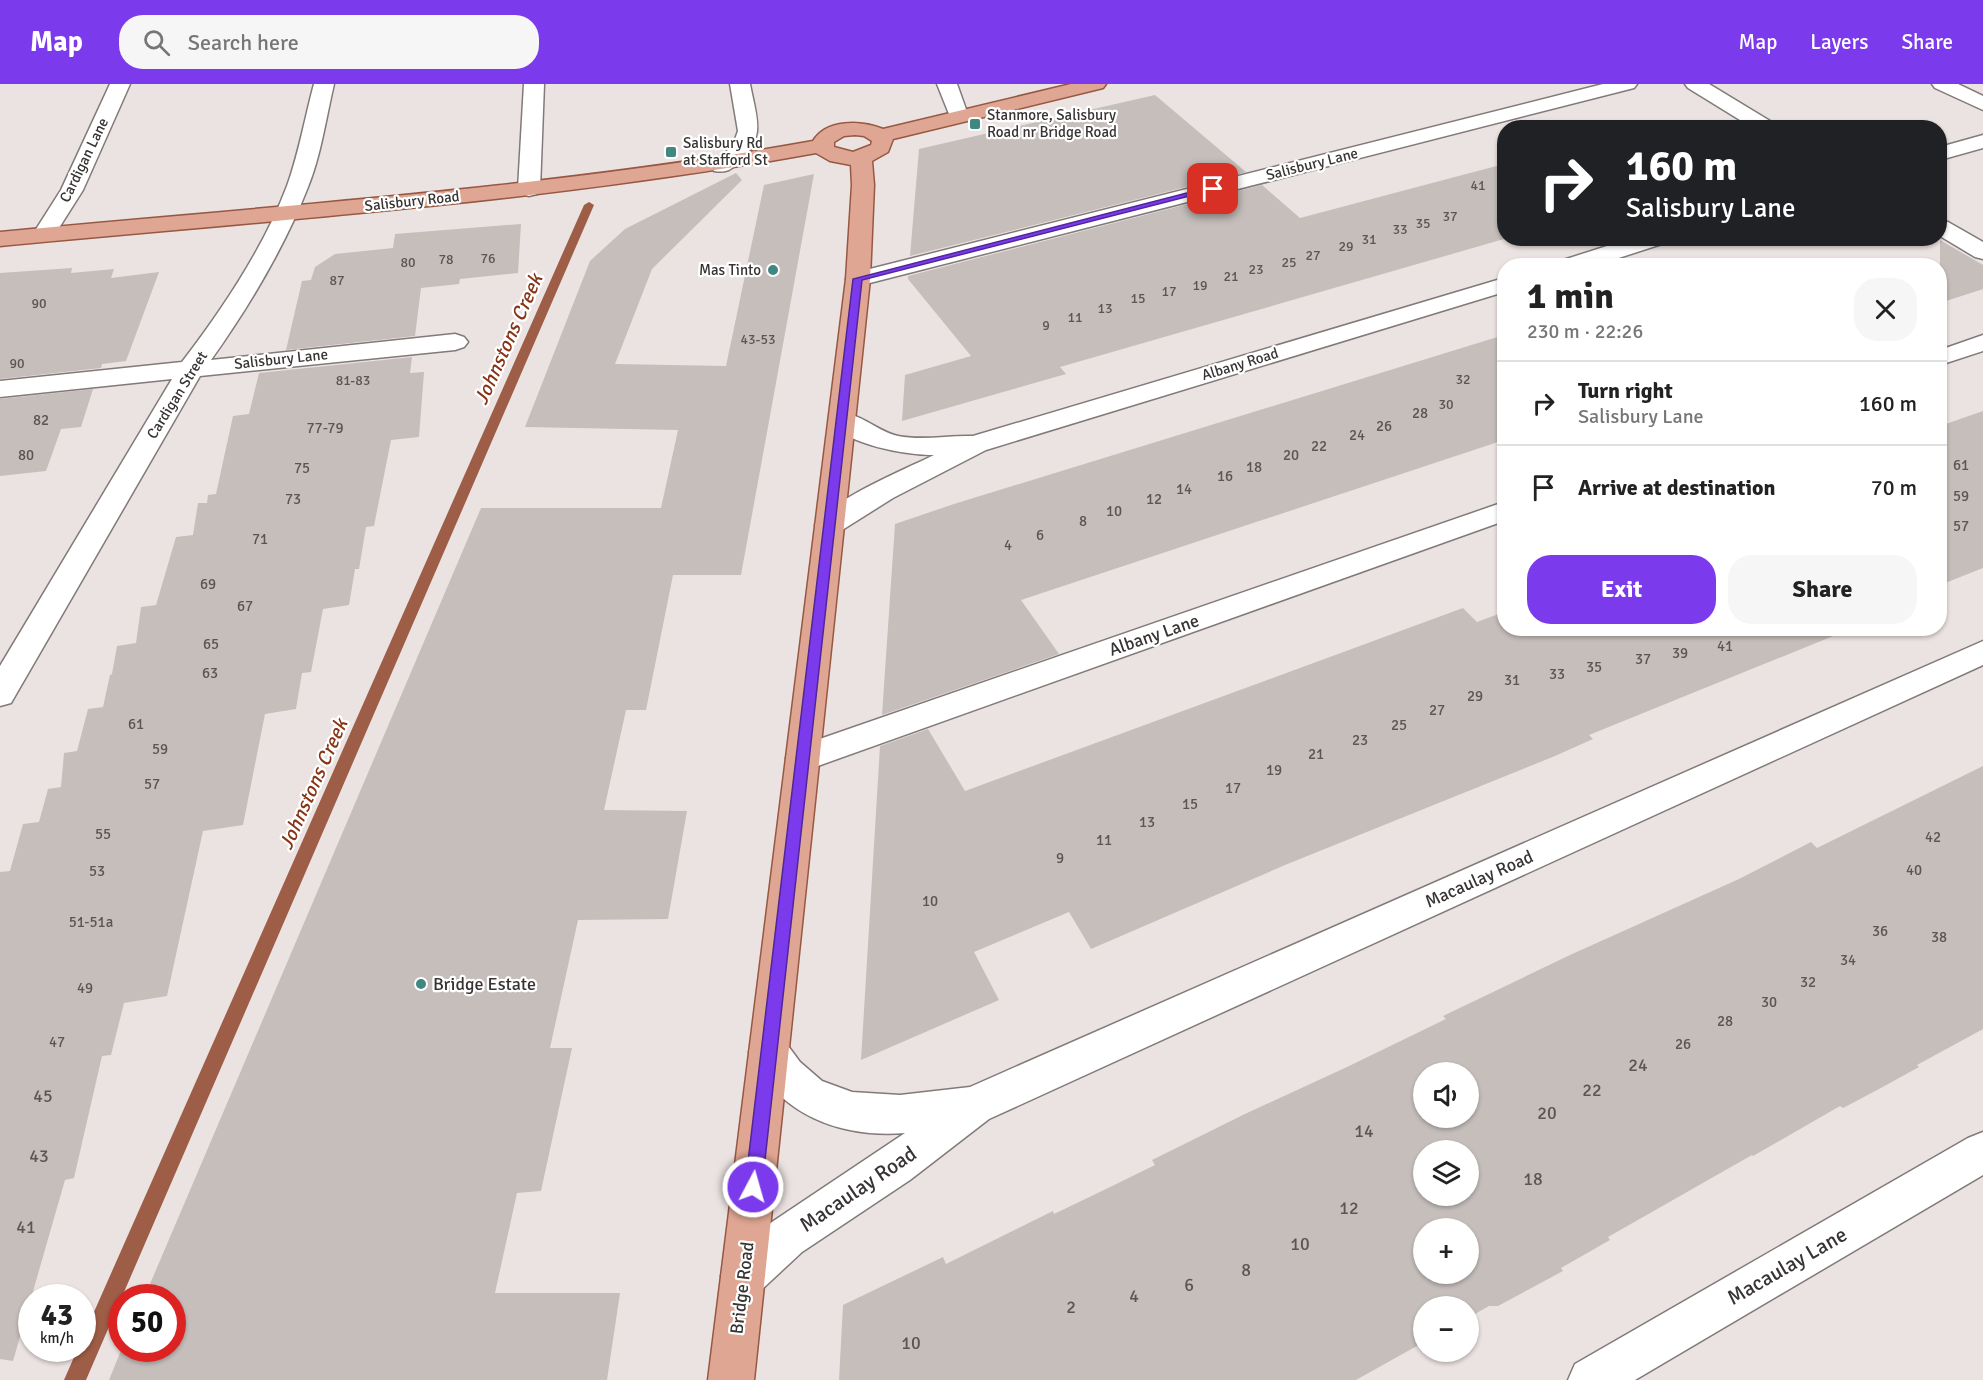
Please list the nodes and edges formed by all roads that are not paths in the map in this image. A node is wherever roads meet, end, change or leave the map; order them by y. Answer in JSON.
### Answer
{"nodes":[{"id":1,"x":120,"y":84,"type":"edge"},
{"id":2,"x":324,"y":84,"type":"edge"},
{"id":3,"x":534,"y":84,"type":"edge"},
{"id":4,"x":740,"y":84,"type":"edge"},
{"id":5,"x":947,"y":84,"type":"edge"},
{"id":6,"x":1096,"y":84,"type":"edge"},
{"id":7,"x":1627,"y":84,"type":"edge"},
{"id":8,"x":1695,"y":84,"type":"edge"},
{"id":9,"x":1942,"y":84,"type":"edge"},
{"id":10,"x":1983,"y":104,"type":"edge"},
{"id":11,"x":958,"y":115,"type":"junction"},
{"id":12,"x":1755,"y":120,"type":"edge"},
{"id":13,"x":880,"y":136,"type":"junction"},
{"id":14,"x":1983,"y":141,"type":"edge"},
{"id":15,"x":822,"y":146,"type":"junction"},
{"id":16,"x":1947,"y":152,"type":"edge"},
{"id":17,"x":861,"y":158,"type":"junction"},
{"id":18,"x":722,"y":166,"type":"junction"},
{"id":19,"x":529,"y":189,"type":"junction"},
{"id":20,"x":285,"y":213,"type":"junction"},
{"id":21,"x":1947,"y":231,"type":"edge"},
{"id":22,"x":44,"y":234,"type":"junction"},
{"id":23,"x":0,"y":238,"type":"edge"},
{"id":24,"x":1632,"y":246,"type":"edge"},
{"id":25,"x":1983,"y":252,"type":"edge"},
{"id":26,"x":1593,"y":258,"type":"edge"},
{"id":27,"x":858,"y":279,"type":"junction"},
{"id":28,"x":1497,"y":287,"type":"edge"},
{"id":29,"x":455,"y":342,"type":"dead end"},
{"id":30,"x":1983,"y":343,"type":"edge"},
{"id":31,"x":1947,"y":356,"type":"edge"},
{"id":32,"x":192,"y":367,"type":"junction"},
{"id":33,"x":0,"y":388,"type":"edge"},
{"id":34,"x":842,"y":420,"type":"junction"},
{"id":35,"x":976,"y":444,"type":"junction"},
{"id":36,"x":1497,"y":513,"type":"edge"},
{"id":37,"x":829,"y":525,"type":"junction"},
{"id":38,"x":1983,"y":652,"type":"edge"},
{"id":39,"x":0,"y":694,"type":"edge"},
{"id":40,"x":803,"y":758,"type":"junction"},
{"id":41,"x":769,"y":1052,"type":"junction"},
{"id":42,"x":975,"y":1105,"type":"junction"},
{"id":43,"x":1983,"y":1152,"type":"edge"},
{"id":44,"x":743,"y":1276,"type":"junction"},
{"id":45,"x":731,"y":1380,"type":"edge"},
{"id":46,"x":1591,"y":1380,"type":"edge"}],
"edges":[{"from":1,"to":22,"type":"street","name":"Cardigan Lane"},
{"from":2,"to":20,"type":"street","name":"Cardigan Street"},
{"from":3,"to":19,"type":"street"},
{"from":4,"to":18,"type":"street"},
{"from":5,"to":11,"type":"street"},
{"from":6,"to":11,"type":"main road"},
{"from":7,"to":27,"type":"street","name":"Salisbury Lane"},
{"from":8,"to":12,"type":"street"},
{"from":9,"to":10,"type":"street"},
{"from":11,"to":13,"type":"main road"},
{"from":13,"to":15,"type":"main road"},
{"from":13,"to":17,"type":"main road"},
{"from":14,"to":16,"type":"street"},
{"from":15,"to":17,"type":"main road"},
{"from":15,"to":18,"type":"main road","name":"Salisbury Road"},
{"from":17,"to":27,"type":"main road","name":"Bridge Road"},
{"from":18,"to":19,"type":"main road","name":"Salisbury Road"},
{"from":19,"to":20,"type":"main road","name":"Salisbury Road"},
{"from":20,"to":22,"type":"main road","name":"Salisbury Road"},
{"from":20,"to":32,"type":"street","name":"Cardigan Street"},
{"from":21,"to":25,"type":"street"},
{"from":22,"to":23,"type":"main road","name":"Salisbury Road"},
{"from":24,"to":26,"type":"street"},
{"from":27,"to":34,"type":"main road","name":"Bridge Road"},
{"from":28,"to":35,"type":"street","name":"Albany Road"},
{"from":29,"to":32,"type":"street","name":"Salisbury Lane"},
{"from":30,"to":31,"type":"street"},
{"from":32,"to":33,"type":"street","name":"Salisbury Lane"},
{"from":32,"to":39,"type":"street","name":"Cardigan Street"},
{"from":34,"to":35,"type":"street","name":"Albany Road"},
{"from":34,"to":37,"type":"main road","name":"Bridge Road"},
{"from":35,"to":37,"type":"street","name":"Albany Road"},
{"from":36,"to":40,"type":"street","name":"Albany Lane"},
{"from":37,"to":40,"type":"main road","name":"Bridge Road"},
{"from":38,"to":42,"type":"street","name":"Macaulay Road"},
{"from":40,"to":41,"type":"main road","name":"Bridge Road"},
{"from":41,"to":42,"type":"street","name":"Macaulay Road"},
{"from":41,"to":44,"type":"main road","name":"Bridge Road"},
{"from":42,"to":44,"type":"street","name":"Macaulay Road"},
{"from":43,"to":46,"type":"street","name":"Macaulay Lane"},
{"from":44,"to":45,"type":"main road","name":"Bridge Road"}]}
